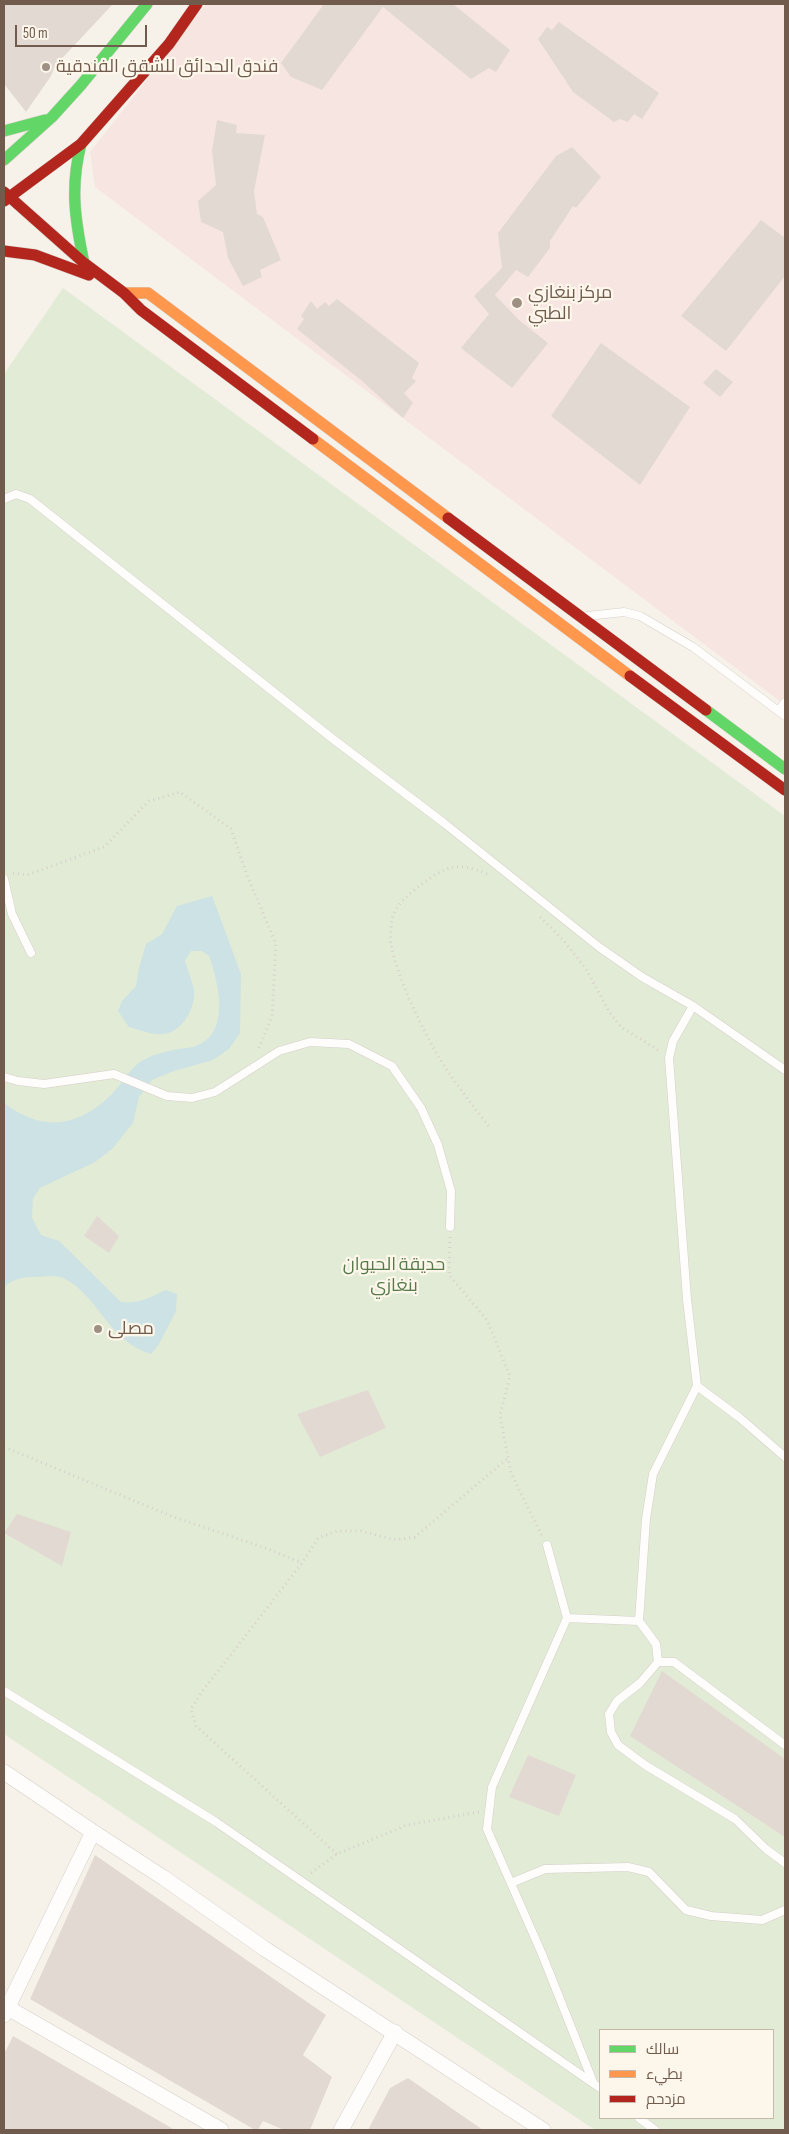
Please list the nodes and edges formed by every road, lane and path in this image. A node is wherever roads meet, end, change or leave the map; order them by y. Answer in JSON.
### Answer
{"nodes":[{"id":1,"x":147,"y":4,"type":"edge"},
{"id":2,"x":197,"y":4,"type":"edge"},
{"id":3,"x":52,"y":117,"type":"junction"},
{"id":4,"x":4,"y":131,"type":"edge"},
{"id":5,"x":81,"y":144,"type":"junction"},
{"id":6,"x":4,"y":160,"type":"edge"},
{"id":7,"x":6,"y":197,"type":"edge"},
{"id":8,"x":4,"y":251,"type":"edge"},
{"id":9,"x":84,"y":262,"type":"junction"},
{"id":10,"x":110,"y":283,"type":"junction"},
{"id":11,"x":124,"y":293,"type":"junction"},
{"id":12,"x":307,"y":413,"type":"junction"},
{"id":13,"x":296,"y":427,"type":"junction"},
{"id":14,"x":4,"y":499,"type":"edge"},
{"id":15,"x":580,"y":617,"type":"junction"},
{"id":16,"x":785,"y":702,"type":"edge"},
{"id":17,"x":778,"y":711,"type":"junction"},
{"id":18,"x":785,"y":716,"type":"edge"},
{"id":19,"x":785,"y":769,"type":"edge"},
{"id":20,"x":785,"y":790,"type":"edge"},
{"id":21,"x":12,"y":873,"type":"dead end"},
{"id":22,"x":493,"y":878,"type":"dead end"},
{"id":23,"x":4,"y":879,"type":"edge"},
{"id":24,"x":536,"y":913,"type":"dead end"},
{"id":25,"x":31,"y":953,"type":"dead end"},
{"id":26,"x":694,"y":1006,"type":"junction"},
{"id":27,"x":669,"y":1058,"type":"junction"},
{"id":28,"x":785,"y":1070,"type":"edge"},
{"id":29,"x":248,"y":1072,"type":"junction"},
{"id":30,"x":4,"y":1077,"type":"edge"},
{"id":31,"x":490,"y":1128,"type":"dead end"},
{"id":32,"x":450,"y":1227,"type":"joint"},
{"id":33,"x":697,"y":1386,"type":"junction"},
{"id":34,"x":4,"y":1447,"type":"edge"},
{"id":35,"x":785,"y":1457,"type":"edge"},
{"id":36,"x":508,"y":1458,"type":"junction"},
{"id":37,"x":547,"y":1545,"type":"joint"},
{"id":38,"x":302,"y":1563,"type":"junction"},
{"id":39,"x":567,"y":1618,"type":"junction"},
{"id":40,"x":639,"y":1621,"type":"junction"},
{"id":41,"x":658,"y":1662,"type":"junction"},
{"id":42,"x":4,"y":1691,"type":"edge"},
{"id":43,"x":785,"y":1745,"type":"edge"},
{"id":44,"x":4,"y":1772,"type":"edge"},
{"id":45,"x":489,"y":1810,"type":"junction"},
{"id":46,"x":93,"y":1832,"type":"junction"},
{"id":47,"x":337,"y":1854,"type":"junction"},
{"id":48,"x":785,"y":1862,"type":"edge"},
{"id":49,"x":301,"y":1880,"type":"junction"},
{"id":50,"x":511,"y":1883,"type":"junction"},
{"id":51,"x":785,"y":1910,"type":"edge"},
{"id":52,"x":6,"y":2011,"type":"edge"},
{"id":53,"x":396,"y":2032,"type":"junction"},
{"id":54,"x":593,"y":2082,"type":"junction"},
{"id":55,"x":599,"y":2087,"type":"edge"},
{"id":56,"x":640,"y":2119,"type":"edge"},
{"id":57,"x":221,"y":2130,"type":"edge"},
{"id":58,"x":341,"y":2130,"type":"edge"},
{"id":59,"x":543,"y":2130,"type":"edge"},
{"id":60,"x":655,"y":2130,"type":"edge"}],
"edges":[{"from":1,"to":3,"type":"main road"},
{"from":2,"to":5,"type":"main road"},
{"from":3,"to":4,"type":"main road"},
{"from":3,"to":6,"type":"main road"},
{"from":5,"to":7,"type":"main road"},
{"from":5,"to":9,"type":"main road"},
{"from":7,"to":9,"type":"main road"},
{"from":8,"to":10,"type":"main road"},
{"from":9,"to":10,"type":"main road"},
{"from":10,"to":11,"type":"main road"},
{"from":11,"to":12,"type":"main road"},
{"from":11,"to":13,"type":"main road"},
{"from":12,"to":13,"type":"main road"},
{"from":12,"to":15,"type":"main road"},
{"from":13,"to":20,"type":"main road"},
{"from":14,"to":26,"type":"lane"},
{"from":15,"to":17,"type":"lane"},
{"from":15,"to":19,"type":"main road"},
{"from":16,"to":17,"type":"lane"},
{"from":17,"to":18,"type":"lane"},
{"from":21,"to":29,"type":"path"},
{"from":22,"to":31,"type":"path"},
{"from":23,"to":25,"type":"lane"},
{"from":24,"to":27,"type":"path"},
{"from":26,"to":27,"type":"lane"},
{"from":26,"to":28,"type":"lane"},
{"from":27,"to":33,"type":"lane"},
{"from":29,"to":30,"type":"lane"},
{"from":29,"to":32,"type":"lane"},
{"from":32,"to":36,"type":"path"},
{"from":33,"to":35,"type":"lane"},
{"from":33,"to":40,"type":"lane"},
{"from":34,"to":38,"type":"path"},
{"from":36,"to":37,"type":"path"},
{"from":36,"to":38,"type":"path"},
{"from":37,"to":39,"type":"lane"},
{"from":38,"to":47,"type":"path"},
{"from":39,"to":40,"type":"lane"},
{"from":39,"to":45,"type":"lane"},
{"from":40,"to":41,"type":"lane"},
{"from":41,"to":43,"type":"lane"},
{"from":41,"to":48,"type":"lane"},
{"from":42,"to":49,"type":"lane"},
{"from":44,"to":46,"type":"street"},
{"from":45,"to":47,"type":"path"},
{"from":45,"to":50,"type":"lane"},
{"from":46,"to":52,"type":"street"},
{"from":46,"to":53,"type":"street"},
{"from":47,"to":49,"type":"path"},
{"from":49,"to":54,"type":"lane"},
{"from":50,"to":51,"type":"lane"},
{"from":50,"to":54,"type":"lane"},
{"from":52,"to":57,"type":"street"},
{"from":53,"to":58,"type":"street"},
{"from":53,"to":59,"type":"street"},
{"from":54,"to":55,"type":"lane"},
{"from":56,"to":60,"type":"lane"}]}
